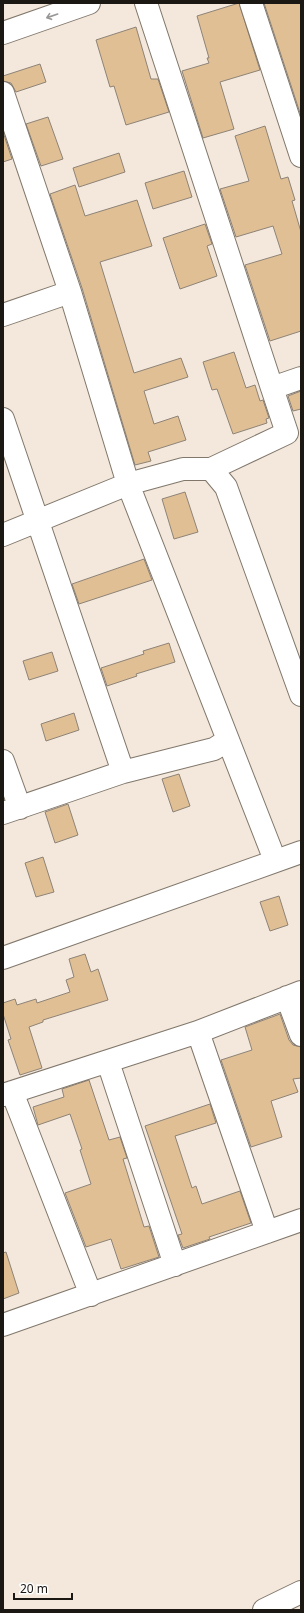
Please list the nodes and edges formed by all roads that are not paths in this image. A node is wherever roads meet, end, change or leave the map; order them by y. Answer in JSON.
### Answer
{"nodes":[{"id":1,"x":45,"y":3,"type":"edge"},
{"id":2,"x":89,"y":3,"type":"edge"},
{"id":3,"x":146,"y":3,"type":"edge"},
{"id":4,"x":251,"y":3,"type":"edge"},
{"id":5,"x":3,"y":18,"type":"edge"},
{"id":6,"x":3,"y":32,"type":"edge"},
{"id":7,"x":3,"y":93,"type":"edge"},
{"id":8,"x":301,"y":156,"type":"edge"},
{"id":9,"x":70,"y":292,"type":"junction"},
{"id":10,"x":3,"y":315,"type":"edge"},
{"id":11,"x":301,"y":378,"type":"edge"},
{"id":12,"x":272,"y":388,"type":"junction"},
{"id":13,"x":3,"y":419,"type":"edge"},
{"id":14,"x":294,"y":431,"type":"edge"},
{"id":15,"x":210,"y":469,"type":"junction"},
{"id":16,"x":128,"y":484,"type":"junction"},
{"id":17,"x":37,"y":521,"type":"junction"},
{"id":18,"x":3,"y":535,"type":"edge"},
{"id":19,"x":301,"y":695,"type":"edge"},
{"id":20,"x":228,"y":740,"type":"junction"},
{"id":21,"x":3,"y":761,"type":"edge"},
{"id":22,"x":123,"y":772,"type":"junction"},
{"id":23,"x":12,"y":811,"type":"edge"},
{"id":24,"x":301,"y":839,"type":"edge"},
{"id":25,"x":271,"y":850,"type":"junction"},
{"id":26,"x":301,"y":852,"type":"edge"},
{"id":27,"x":3,"y":945,"type":"edge"},
{"id":28,"x":3,"y":958,"type":"edge"},
{"id":29,"x":294,"y":995,"type":"edge"},
{"id":30,"x":198,"y":1032,"type":"junction"},
{"id":31,"x":301,"y":1035,"type":"edge"},
{"id":32,"x":108,"y":1062,"type":"junction"},
{"id":33,"x":8,"y":1094,"type":"edge"},
{"id":34,"x":301,"y":1220,"type":"edge"},
{"id":35,"x":267,"y":1232,"type":"junction"},
{"id":36,"x":175,"y":1265,"type":"junction"},
{"id":37,"x":91,"y":1294,"type":"junction"},
{"id":38,"x":3,"y":1326,"type":"edge"},
{"id":39,"x":301,"y":1592,"type":"edge"},
{"id":40,"x":264,"y":1610,"type":"edge"}],
"edges":[{"from":1,"to":5,"type":"street"},
{"from":2,"to":6,"type":"street","one_way":true},
{"from":3,"to":12,"type":"street"},
{"from":4,"to":8,"type":"street"},
{"from":7,"to":9,"type":"street"},
{"from":9,"to":10,"type":"street"},
{"from":9,"to":16,"type":"street"},
{"from":11,"to":12,"type":"street"},
{"from":12,"to":14,"type":"street"},
{"from":13,"to":17,"type":"street"},
{"from":14,"to":15,"type":"street"},
{"from":15,"to":16,"type":"street"},
{"from":15,"to":19,"type":"street"},
{"from":16,"to":17,"type":"street"},
{"from":16,"to":20,"type":"street"},
{"from":17,"to":18,"type":"street"},
{"from":17,"to":22,"type":"street"},
{"from":20,"to":22,"type":"street"},
{"from":20,"to":25,"type":"street"},
{"from":21,"to":23,"type":"street"},
{"from":22,"to":23,"type":"street"},
{"from":24,"to":25,"type":"street"},
{"from":25,"to":27,"type":"street"},
{"from":26,"to":28,"type":"street"},
{"from":29,"to":30,"type":"street"},
{"from":29,"to":31,"type":"street"},
{"from":30,"to":32,"type":"street"},
{"from":30,"to":35,"type":"street"},
{"from":32,"to":33,"type":"street"},
{"from":32,"to":36,"type":"street"},
{"from":33,"to":37,"type":"street"},
{"from":34,"to":35,"type":"street"},
{"from":35,"to":36,"type":"street"},
{"from":36,"to":37,"type":"street"},
{"from":37,"to":38,"type":"street"},
{"from":39,"to":40,"type":"street"}]}
